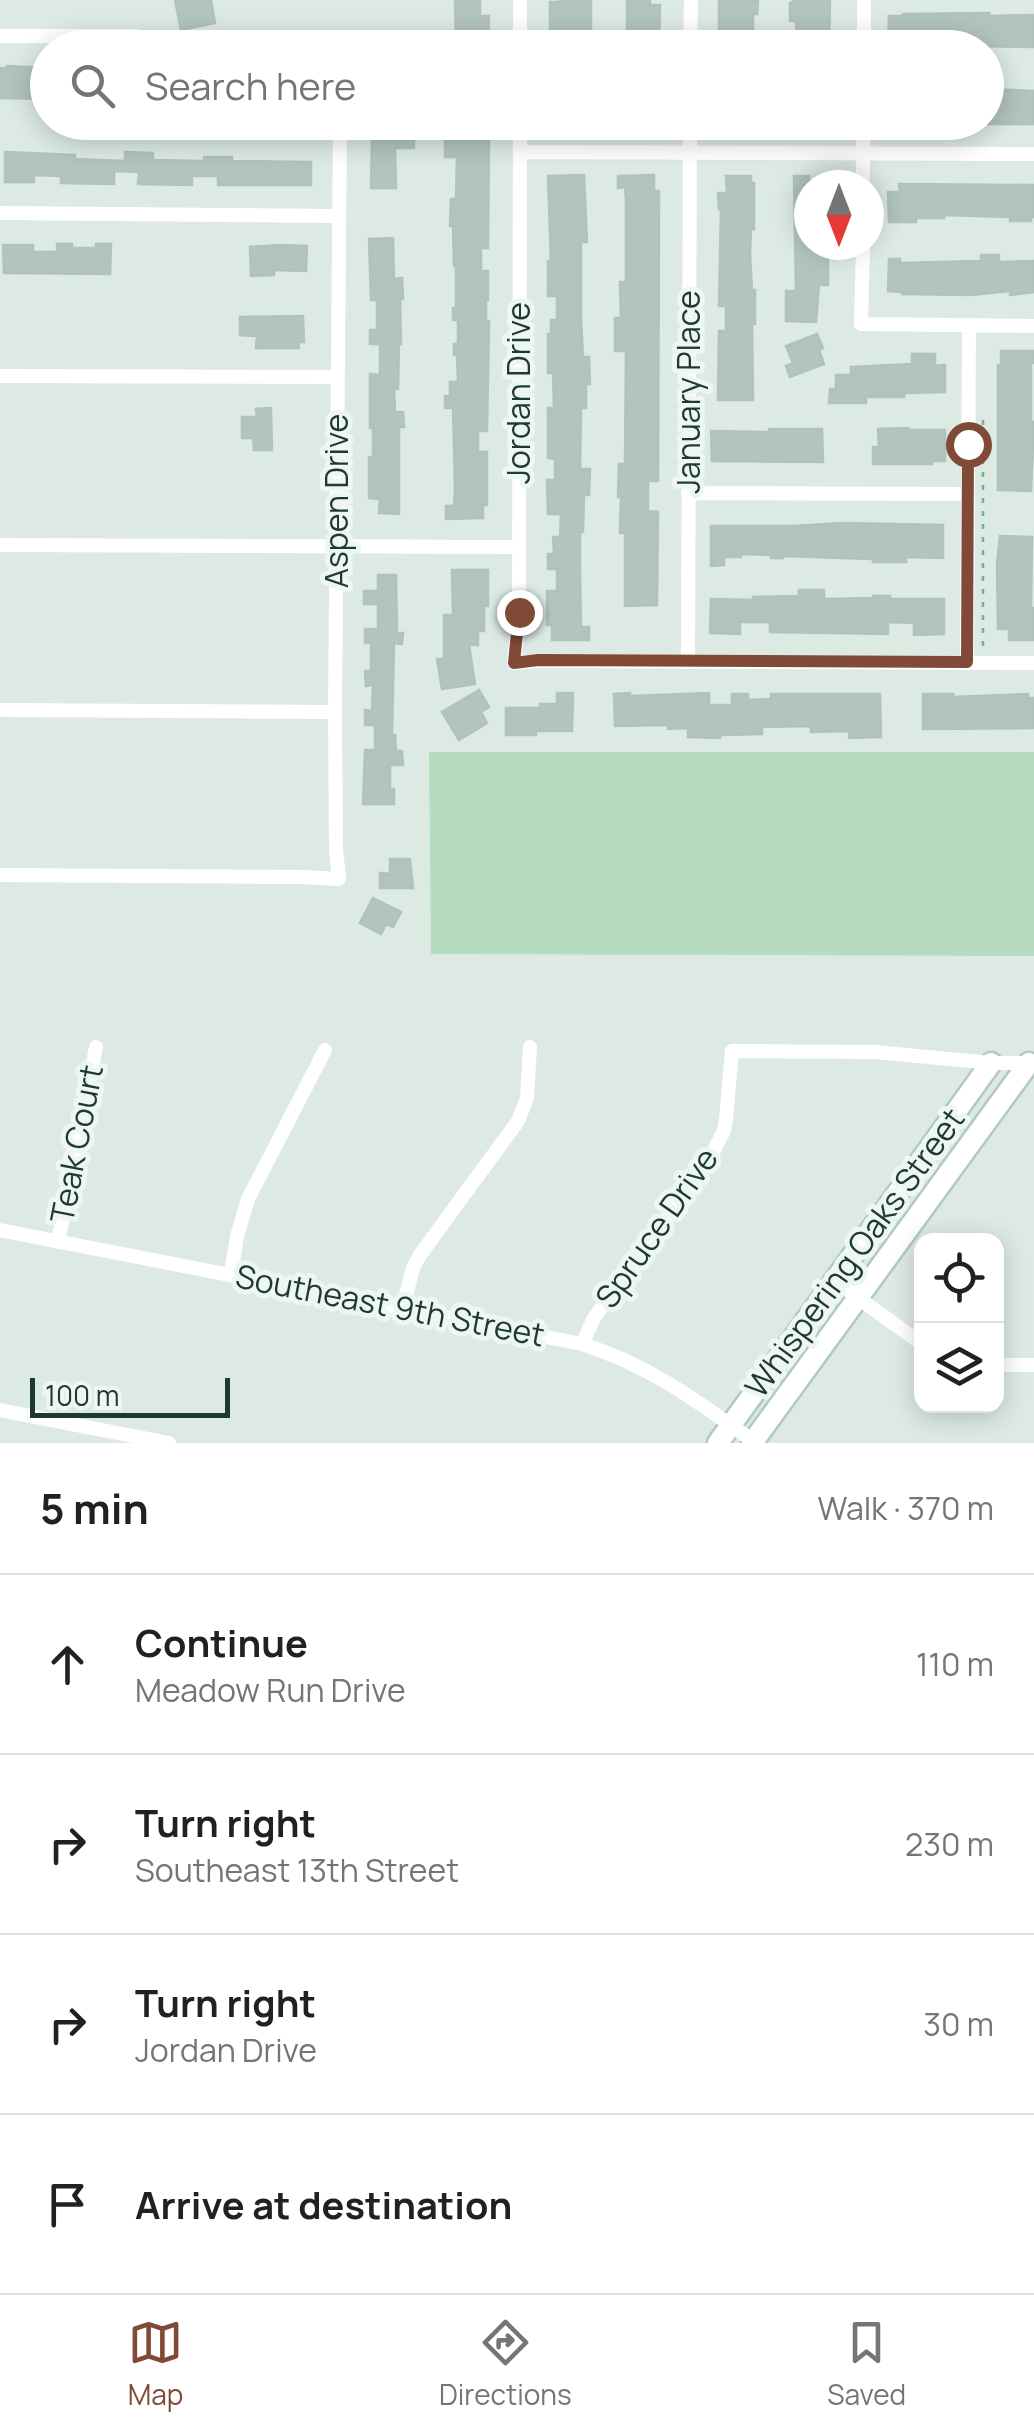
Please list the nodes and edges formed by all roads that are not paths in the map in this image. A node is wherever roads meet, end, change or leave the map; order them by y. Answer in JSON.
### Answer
{"nodes":[{"id":1,"x":520,"y":0,"type":"edge"},
{"id":2,"x":690,"y":0,"type":"edge"},
{"id":3,"x":864,"y":0,"type":"edge"},
{"id":4,"x":520,"y":30,"type":"edge"},
{"id":5,"x":690,"y":30,"type":"edge"},
{"id":6,"x":864,"y":30,"type":"edge"},
{"id":7,"x":0,"y":36,"type":"edge"},
{"id":8,"x":30,"y":36,"type":"edge"},
{"id":9,"x":340,"y":140,"type":"edge"},
{"id":10,"x":520,"y":140,"type":"edge"},
{"id":11,"x":690,"y":140,"type":"edge"},
{"id":12,"x":863,"y":140,"type":"edge"},
{"id":13,"x":520,"y":152,"type":"junction"},
{"id":14,"x":690,"y":153,"type":"junction"},
{"id":15,"x":863,"y":153,"type":"junction"},
{"id":16,"x":1034,"y":154,"type":"edge"},
{"id":17,"x":863,"y":170,"type":"edge"},
{"id":18,"x":0,"y":213,"type":"edge"},
{"id":19,"x":339,"y":216,"type":"junction"},
{"id":20,"x":862,"y":260,"type":"edge"},
{"id":21,"x":969,"y":325,"type":"junction"},
{"id":22,"x":1034,"y":326,"type":"edge"},
{"id":23,"x":0,"y":376,"type":"edge"},
{"id":24,"x":338,"y":377,"type":"junction"},
{"id":25,"x":688,"y":493,"type":"junction"},
{"id":26,"x":967,"y":494,"type":"junction"},
{"id":27,"x":0,"y":545,"type":"edge"},
{"id":28,"x":338,"y":546,"type":"junction"},
{"id":29,"x":519,"y":547,"type":"junction"},
{"id":30,"x":688,"y":660,"type":"junction"},
{"id":31,"x":967,"y":662,"type":"junction"},
{"id":32,"x":1034,"y":663,"type":"edge"},
{"id":33,"x":0,"y":710,"type":"edge"},
{"id":34,"x":335,"y":712,"type":"junction"},
{"id":35,"x":0,"y":875,"type":"edge"},
{"id":36,"x":96,"y":1046,"type":"dead end"},
{"id":37,"x":530,"y":1047,"type":"dead end"},
{"id":38,"x":325,"y":1050,"type":"dead end"},
{"id":39,"x":1031,"y":1063,"type":"edge"},
{"id":40,"x":991,"y":1064,"type":"junction"},
{"id":41,"x":0,"y":1230,"type":"edge"},
{"id":42,"x":58,"y":1242,"type":"junction"},
{"id":43,"x":231,"y":1274,"type":"junction"},
{"id":44,"x":835,"y":1282,"type":"junction"},
{"id":45,"x":858,"y":1298,"type":"junction"},
{"id":46,"x":403,"y":1307,"type":"junction"},
{"id":47,"x":914,"y":1338,"type":"edge"},
{"id":48,"x":582,"y":1344,"type":"junction"},
{"id":49,"x":1004,"y":1365,"type":"edge"},
{"id":50,"x":1034,"y":1365,"type":"edge"},
{"id":51,"x":0,"y":1410,"type":"edge"},
{"id":52,"x":732,"y":1425,"type":"junction"},
{"id":53,"x":169,"y":1443,"type":"edge"},
{"id":54,"x":718,"y":1443,"type":"edge"},
{"id":55,"x":754,"y":1443,"type":"edge"}],
"edges":[{"from":1,"to":4,"type":"street"},
{"from":2,"to":5,"type":"street"},
{"from":3,"to":6,"type":"street"},
{"from":7,"to":8,"type":"street"},
{"from":9,"to":19,"type":"street","name":"Aspen Drive"},
{"from":10,"to":13,"type":"street","name":"Jordan Drive"},
{"from":11,"to":14,"type":"street","name":"January Place"},
{"from":12,"to":15,"type":"street"},
{"from":13,"to":14,"type":"street"},
{"from":13,"to":29,"type":"street","name":"Jordan Drive"},
{"from":14,"to":15,"type":"street"},
{"from":14,"to":25,"type":"street","name":"January Place"},
{"from":15,"to":16,"type":"street"},
{"from":15,"to":17,"type":"street"},
{"from":18,"to":19,"type":"street"},
{"from":19,"to":24,"type":"street","name":"Aspen Drive"},
{"from":20,"to":21,"type":"street"},
{"from":21,"to":22,"type":"street"},
{"from":21,"to":26,"type":"street"},
{"from":23,"to":24,"type":"street"},
{"from":24,"to":28,"type":"street","name":"Aspen Drive"},
{"from":25,"to":26,"type":"street"},
{"from":25,"to":30,"type":"street","name":"January Place"},
{"from":26,"to":31,"type":"street"},
{"from":27,"to":28,"type":"street"},
{"from":28,"to":29,"type":"street"},
{"from":28,"to":34,"type":"street","name":"Aspen Drive"},
{"from":29,"to":30,"type":"street","name":"Jordan Drive"},
{"from":30,"to":31,"type":"street"},
{"from":31,"to":32,"type":"street"},
{"from":33,"to":34,"type":"street"},
{"from":34,"to":35,"type":"street","name":"Aspen Drive"},
{"from":36,"to":42,"type":"street","name":"Teak Court"},
{"from":37,"to":46,"type":"street"},
{"from":38,"to":43,"type":"street"},
{"from":39,"to":40,"type":"street"},
{"from":39,"to":45,"type":"street","name":"Whispering Oaks Street"},
{"from":40,"to":44,"type":"street","name":"Whispering Oaks Street"},
{"from":40,"to":48,"type":"street","name":"Spruce Drive"},
{"from":41,"to":42,"type":"street","name":"Southeast 9th Street"},
{"from":42,"to":43,"type":"street","name":"Southeast 9th Street"},
{"from":43,"to":46,"type":"street","name":"Southeast 9th Street"},
{"from":44,"to":45,"type":"street"},
{"from":44,"to":52,"type":"street","name":"Whispering Oaks Street"},
{"from":45,"to":47,"type":"street"},
{"from":45,"to":55,"type":"street","name":"Whispering Oaks Street"},
{"from":46,"to":48,"type":"street","name":"Southeast 9th Street"},
{"from":48,"to":52,"type":"street","name":"Southeast 9th Street"},
{"from":49,"to":50,"type":"street"},
{"from":51,"to":53,"type":"street"},
{"from":52,"to":54,"type":"street","name":"Whispering Oaks Street"},
{"from":52,"to":55,"type":"street","name":"Southeast 9th Street"}]}
